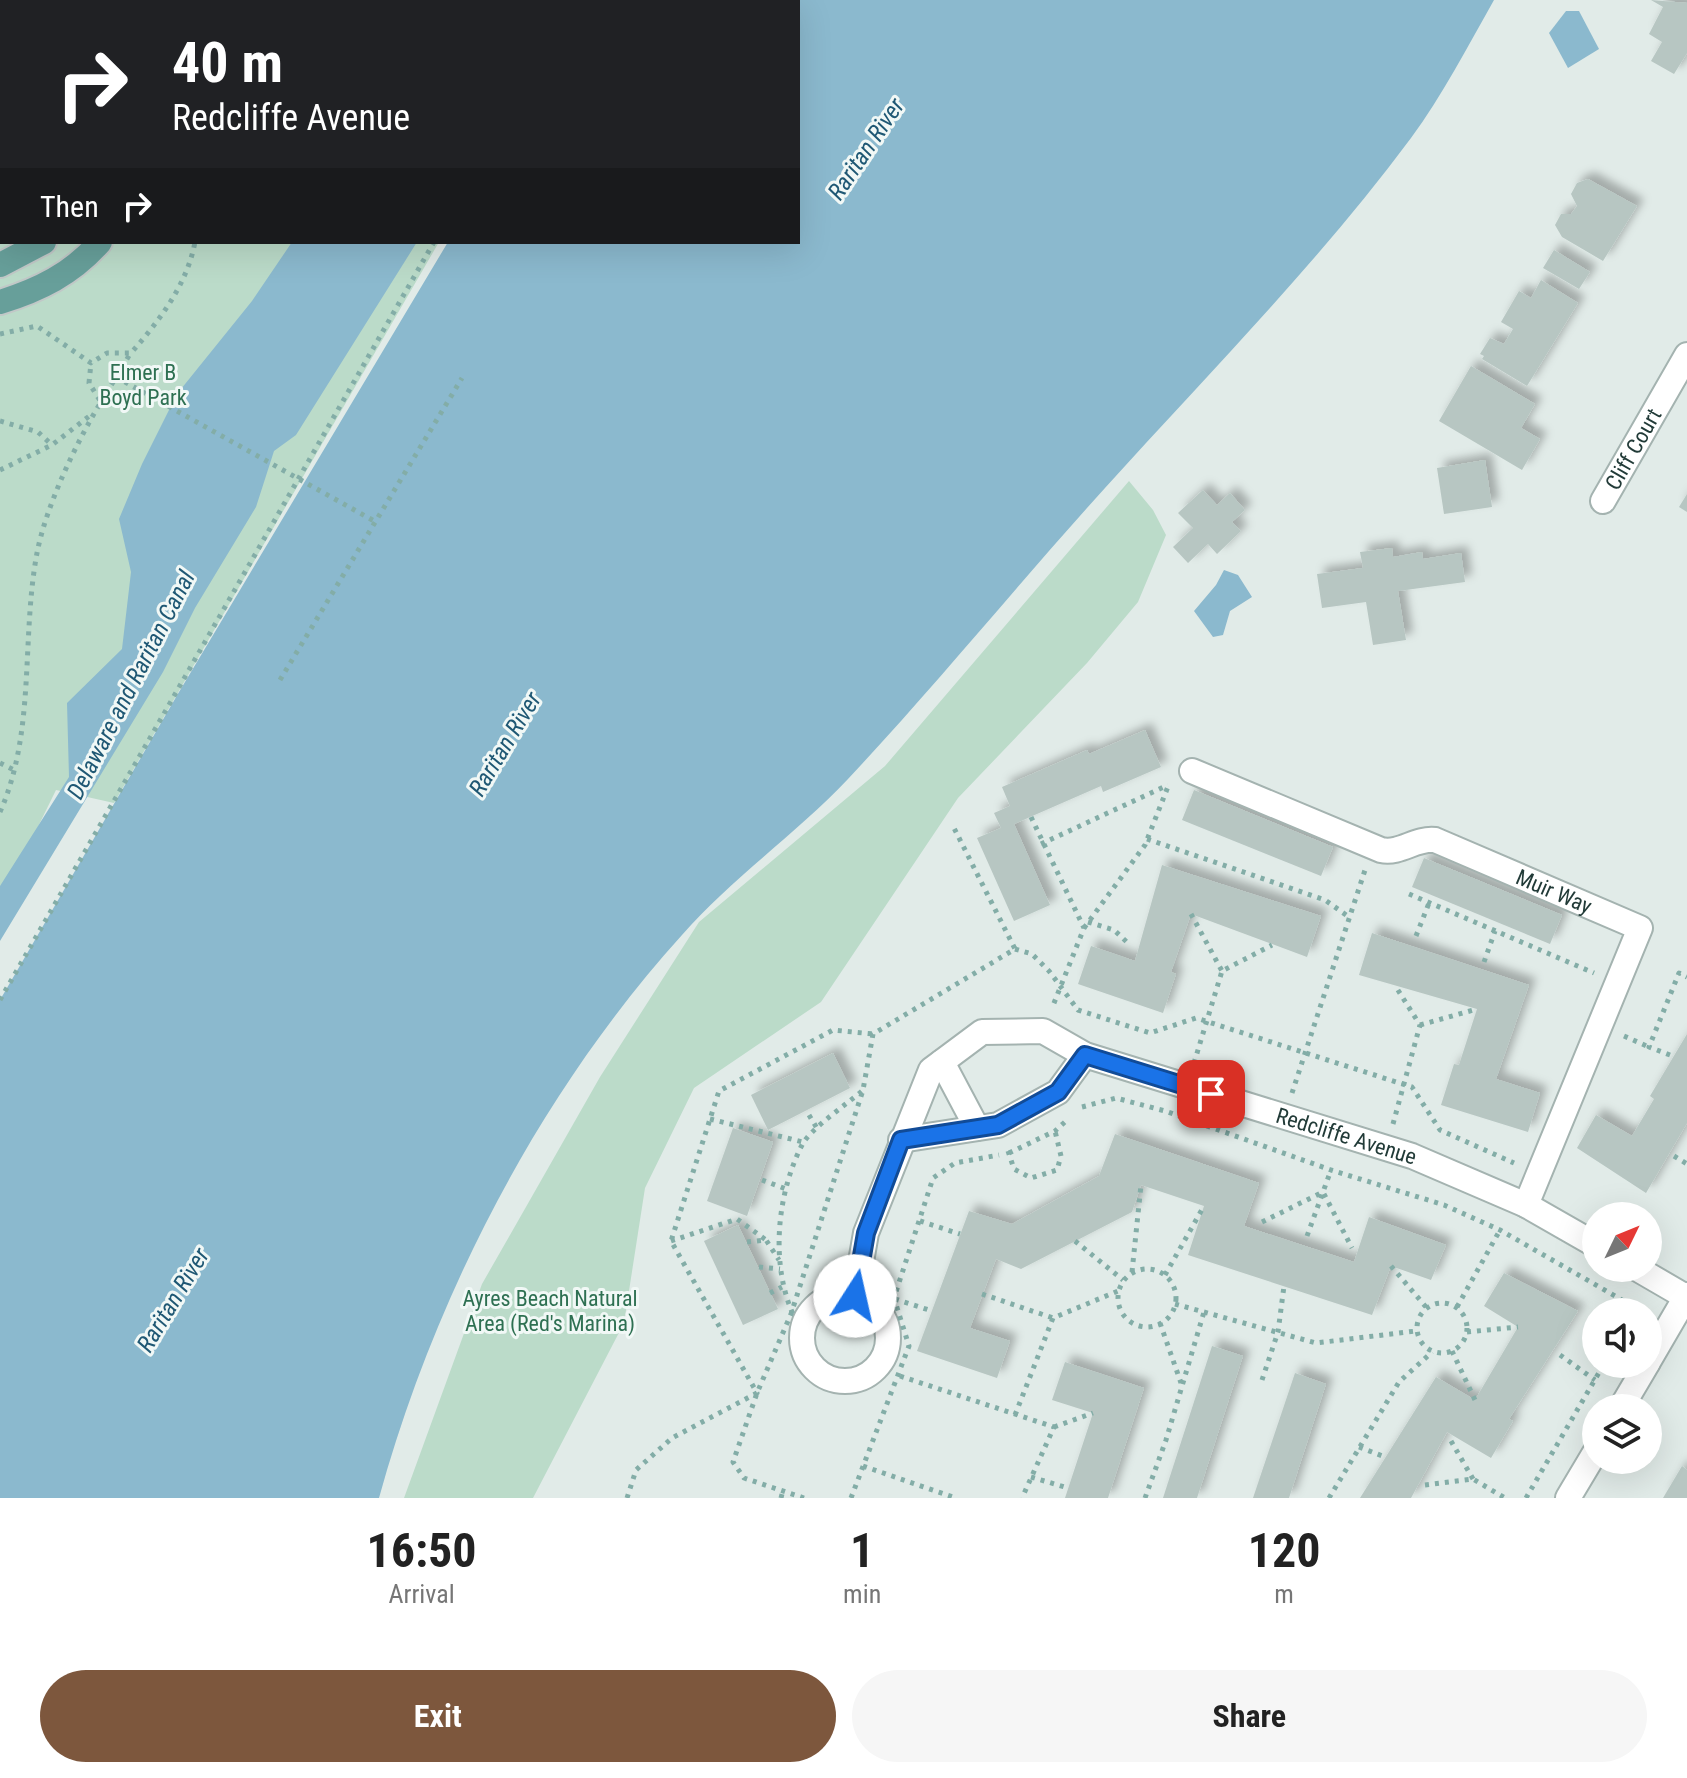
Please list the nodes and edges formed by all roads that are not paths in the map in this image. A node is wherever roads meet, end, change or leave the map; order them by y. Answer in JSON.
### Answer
{"nodes":[{"id":1,"x":40,"y":244,"type":"edge"},
{"id":2,"x":98,"y":244,"type":"edge"},
{"id":3,"x":0,"y":265,"type":"edge"},
{"id":4,"x":0,"y":302,"type":"edge"},
{"id":5,"x":1687,"y":355,"type":"edge"},
{"id":6,"x":1603,"y":501,"type":"dead end"},
{"id":7,"x":1192,"y":771,"type":"road end"},
{"id":8,"x":1085,"y":1055,"type":"junction"},
{"id":9,"x":942,"y":1062,"type":"junction"},
{"id":10,"x":988,"y":1127,"type":"junction"},
{"id":11,"x":901,"y":1140,"type":"junction"},
{"id":12,"x":1526,"y":1205,"type":"junction"},
{"id":13,"x":1582,"y":1237,"type":"edge"},
{"id":14,"x":1661,"y":1282,"type":"edge"},
{"id":15,"x":855,"y":1296,"type":"junction"},
{"id":16,"x":1686,"y":1296,"type":"edge"},
{"id":17,"x":1662,"y":1338,"type":"edge"},
{"id":18,"x":1582,"y":1474,"type":"edge"},
{"id":19,"x":1568,"y":1498,"type":"edge"}],
"edges":[{"from":1,"to":3,"type":"main road"},
{"from":2,"to":4,"type":"main road"},
{"from":5,"to":6,"type":"street","name":"Cliff Court"},
{"from":7,"to":12,"type":"street","name":"Muir Way"},
{"from":8,"to":9,"type":"street","name":"Redcliffe Avenue"},
{"from":8,"to":10,"type":"street"},
{"from":8,"to":12,"type":"street","name":"Redcliffe Avenue"},
{"from":9,"to":10,"type":"street"},
{"from":9,"to":11,"type":"street"},
{"from":10,"to":11,"type":"street"},
{"from":11,"to":15,"type":"street"},
{"from":12,"to":13,"type":"street","name":"Redcliffe Avenue"},
{"from":14,"to":16,"type":"street"},
{"from":15,"to":15,"type":"street"},
{"from":16,"to":17,"type":"street"},
{"from":18,"to":19,"type":"street"}]}
